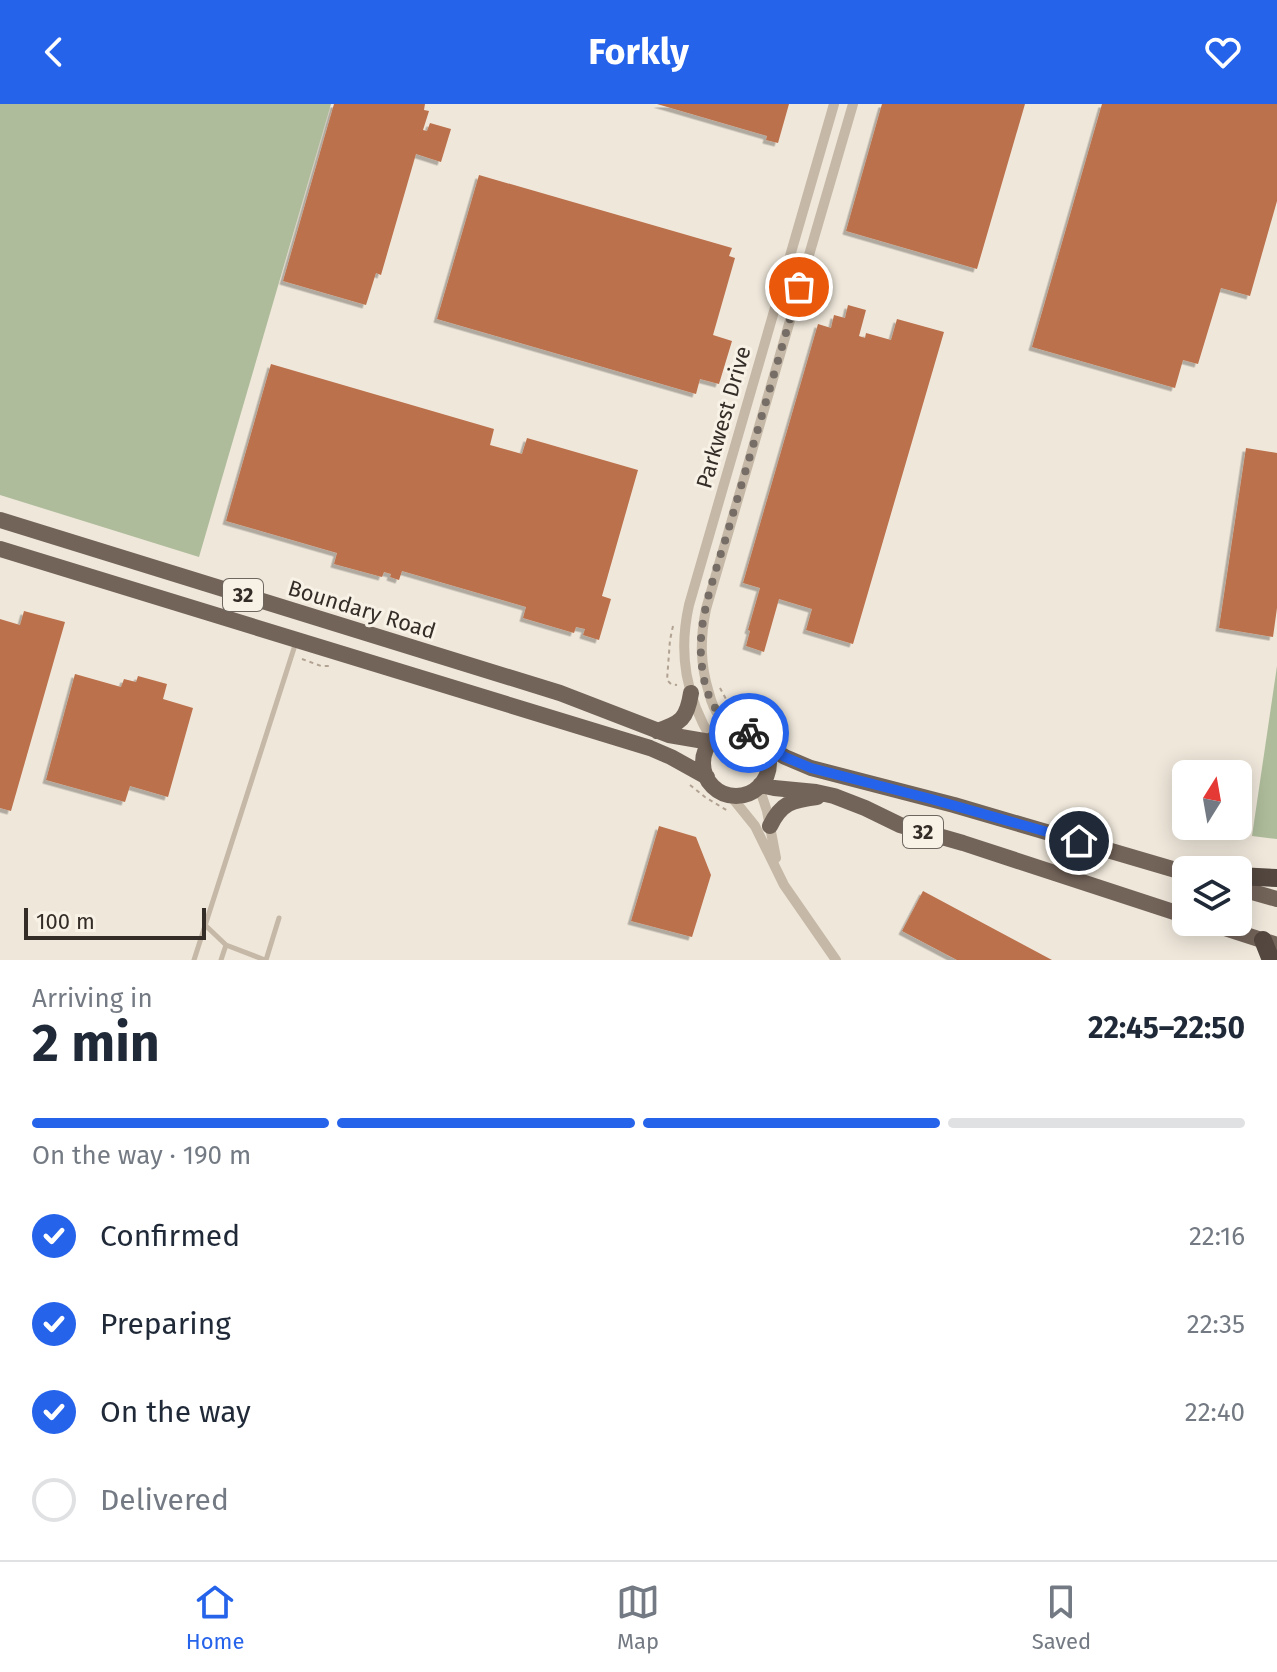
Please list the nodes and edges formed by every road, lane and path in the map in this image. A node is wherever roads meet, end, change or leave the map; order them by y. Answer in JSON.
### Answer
{"nodes":[{"id":1,"x":834,"y":104,"type":"edge"},
{"id":2,"x":853,"y":104,"type":"edge"},
{"id":3,"x":738,"y":435,"type":"junction"},
{"id":4,"x":755,"y":440,"type":"junction"},
{"id":5,"x":0,"y":520,"type":"edge"},
{"id":6,"x":0,"y":549,"type":"edge"},
{"id":7,"x":296,"y":641,"type":"junction"},
{"id":8,"x":691,"y":693,"type":"junction"},
{"id":9,"x":657,"y":731,"type":"junction"},
{"id":10,"x":742,"y":731,"type":"junction"},
{"id":11,"x":711,"y":741,"type":"junction"},
{"id":12,"x":762,"y":743,"type":"junction"},
{"id":13,"x":707,"y":777,"type":"junction"},
{"id":14,"x":759,"y":786,"type":"junction"},
{"id":15,"x":730,"y":795,"type":"junction"},
{"id":16,"x":834,"y":796,"type":"junction"},
{"id":17,"x":770,"y":826,"type":"junction"},
{"id":18,"x":777,"y":868,"type":"junction"},
{"id":19,"x":1172,"y":869,"type":"edge"},
{"id":20,"x":1252,"y":877,"type":"edge"},
{"id":21,"x":1277,"y":878,"type":"edge"},
{"id":22,"x":1252,"y":892,"type":"edge"},
{"id":23,"x":1277,"y":899,"type":"edge"},
{"id":24,"x":1172,"y":911,"type":"edge"},
{"id":25,"x":279,"y":918,"type":"dead end"},
{"id":26,"x":205,"y":925,"type":"junction"},
{"id":27,"x":1251,"y":936,"type":"edge"},
{"id":28,"x":1270,"y":942,"type":"edge"},
{"id":29,"x":226,"y":945,"type":"junction"},
{"id":30,"x":194,"y":960,"type":"edge"},
{"id":31,"x":221,"y":960,"type":"edge"},
{"id":32,"x":265,"y":960,"type":"edge"},
{"id":33,"x":836,"y":960,"type":"edge"},
{"id":34,"x":1271,"y":960,"type":"edge"}],
"edges":[{"from":1,"to":3,"type":"street","name":"Parkwest Drive"},
{"from":2,"to":4,"type":"street","name":"Parkwest Drive"},
{"from":3,"to":4,"type":"street"},
{"from":3,"to":8,"type":"street","name":"Parkwest Drive"},
{"from":4,"to":10,"type":"street","name":"Parkwest Drive"},
{"from":5,"to":9,"type":"main road","name":"Boundary Road","number":"32"},
{"from":6,"to":7,"type":"main road","number":"32"},
{"from":7,"to":13,"type":"main road","number":"32"},
{"from":7,"to":26,"type":"lane"},
{"from":8,"to":9,"type":"main road"},
{"from":8,"to":11,"type":"street","name":"Parkwest Drive"},
{"from":9,"to":11,"type":"main road","name":"Boundary Road","number":"32"},
{"from":10,"to":11,"type":"main road","number":"32"},
{"from":10,"to":12,"type":"main road","number":"32"},
{"from":11,"to":13,"type":"main road"},
{"from":12,"to":14,"type":"main road"},
{"from":12,"to":19,"type":"main road","number":"32"},
{"from":13,"to":15,"type":"main road","number":"32"},
{"from":14,"to":15,"type":"main road","number":"32"},
{"from":14,"to":16,"type":"main road","number":"32"},
{"from":14,"to":17,"type":"street"},
{"from":15,"to":18,"type":"street"},
{"from":16,"to":17,"type":"main road"},
{"from":16,"to":24,"type":"main road","number":"32"},
{"from":17,"to":18,"type":"street"},
{"from":18,"to":33,"type":"street"},
{"from":20,"to":21,"type":"highway"},
{"from":22,"to":23,"type":"main road"},
{"from":25,"to":32,"type":"lane"},
{"from":26,"to":29,"type":"lane"},
{"from":26,"to":30,"type":"lane"},
{"from":27,"to":28,"type":"main road"},
{"from":28,"to":34,"type":"highway"},
{"from":29,"to":31,"type":"lane"},
{"from":29,"to":32,"type":"lane"}]}
